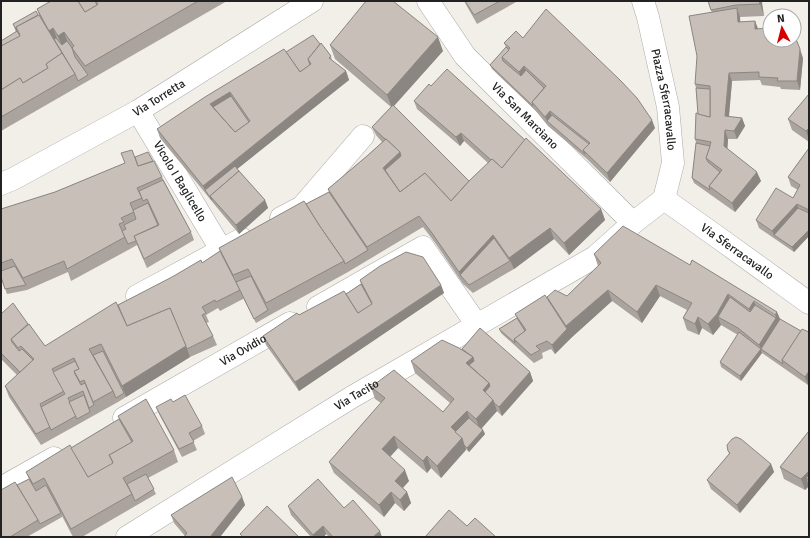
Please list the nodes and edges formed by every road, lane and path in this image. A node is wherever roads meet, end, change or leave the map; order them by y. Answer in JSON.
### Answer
{"nodes":[{"id":1,"x":312,"y":1,"type":"edge"},
{"id":2,"x":428,"y":1,"type":"edge"},
{"id":3,"x":643,"y":1,"type":"edge"},
{"id":4,"x":138,"y":111,"type":"junction"},
{"id":5,"x":363,"y":136,"type":"dead end"},
{"id":6,"x":1,"y":184,"type":"edge"},
{"id":7,"x":664,"y":199,"type":"junction"},
{"id":8,"x":633,"y":223,"type":"junction"},
{"id":9,"x":222,"y":251,"type":"junction"},
{"id":10,"x":806,"y":296,"type":"edge"},
{"id":11,"x":119,"y":306,"type":"edge"},
{"id":12,"x":477,"y":325,"type":"junction"},
{"id":13,"x":105,"y":429,"type":"edge"},
{"id":14,"x":70,"y":449,"type":"edge"},
{"id":15,"x":1,"y":488,"type":"edge"},
{"id":16,"x":127,"y":537,"type":"edge"}],
"edges":[{"from":1,"to":4,"type":"street","name":"Via Torretta"},
{"from":2,"to":8,"type":"street","name":"Via San Marciano"},
{"from":3,"to":7,"type":"street","name":"Piazza Sferracavallo"},
{"from":4,"to":6,"type":"street","name":"Via Torretta"},
{"from":4,"to":9,"type":"street","name":"Vicolo I Baglicello"},
{"from":5,"to":9,"type":"street"},
{"from":7,"to":8,"type":"street","name":"Via Tacito"},
{"from":7,"to":10,"type":"street","name":"Via Sferracavallo"},
{"from":8,"to":12,"type":"street","name":"Via Tacito"},
{"from":9,"to":11,"type":"street"},
{"from":12,"to":13,"type":"street","name":"Via Ovidio"},
{"from":12,"to":16,"type":"street","name":"Via Tacito"},
{"from":14,"to":15,"type":"street"}]}
